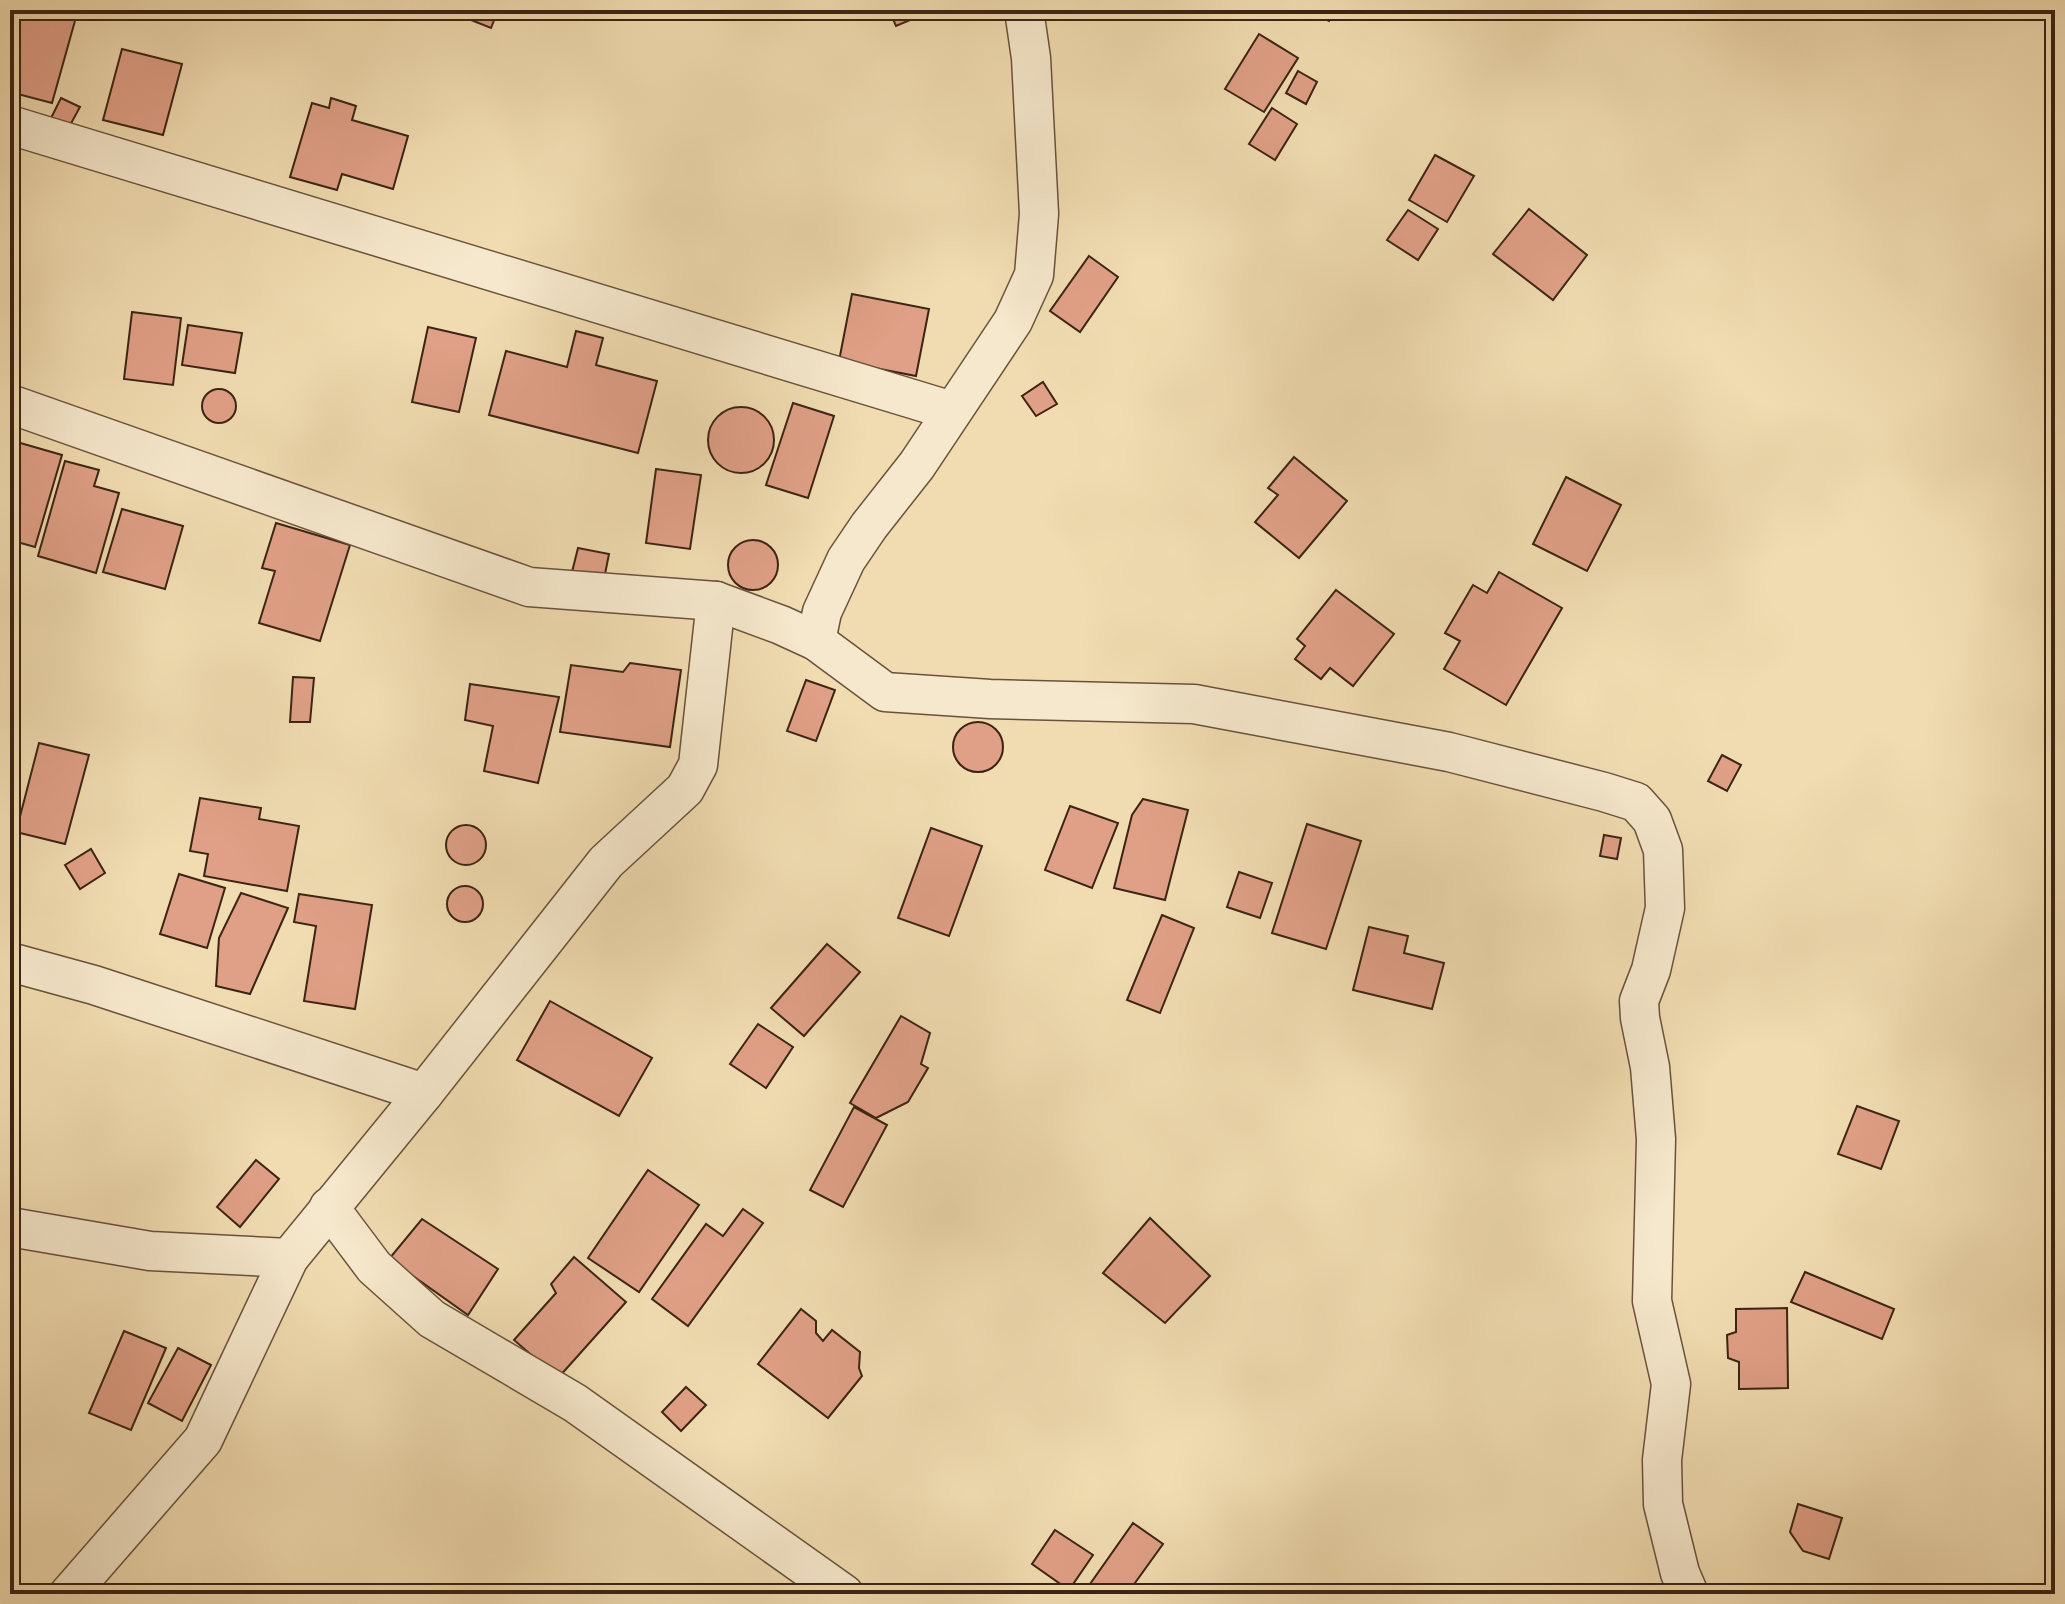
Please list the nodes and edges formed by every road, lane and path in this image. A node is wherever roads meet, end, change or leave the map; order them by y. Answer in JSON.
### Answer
{"nodes":[{"id":1,"x":1024,"y":10,"type":"edge"},
{"id":2,"x":10,"y":125,"type":"edge"},
{"id":3,"x":10,"y":404,"type":"edge"},
{"id":4,"x":952,"y":411,"type":"junction"},
{"id":5,"x":716,"y":601,"type":"junction"},
{"id":6,"x":816,"y":641,"type":"junction"},
{"id":7,"x":10,"y":962,"type":"edge"},
{"id":8,"x":424,"y":1093,"type":"junction"},
{"id":9,"x":329,"y":1207,"type":"junction"},
{"id":10,"x":10,"y":1227,"type":"edge"},
{"id":11,"x":289,"y":1258,"type":"junction"},
{"id":12,"x":69,"y":1594,"type":"edge"},
{"id":13,"x":844,"y":1594,"type":"edge"},
{"id":14,"x":1689,"y":1594,"type":"edge"}],
"edges":[{"from":1,"to":4,"type":"street"},
{"from":2,"to":4,"type":"street"},
{"from":3,"to":5,"type":"street"},
{"from":4,"to":6,"type":"street"},
{"from":5,"to":6,"type":"street"},
{"from":5,"to":8,"type":"street"},
{"from":6,"to":14,"type":"street"},
{"from":7,"to":8,"type":"street"},
{"from":8,"to":9,"type":"street"},
{"from":9,"to":11,"type":"street"},
{"from":9,"to":13,"type":"street"},
{"from":10,"to":11,"type":"street"},
{"from":11,"to":12,"type":"street"}]}
